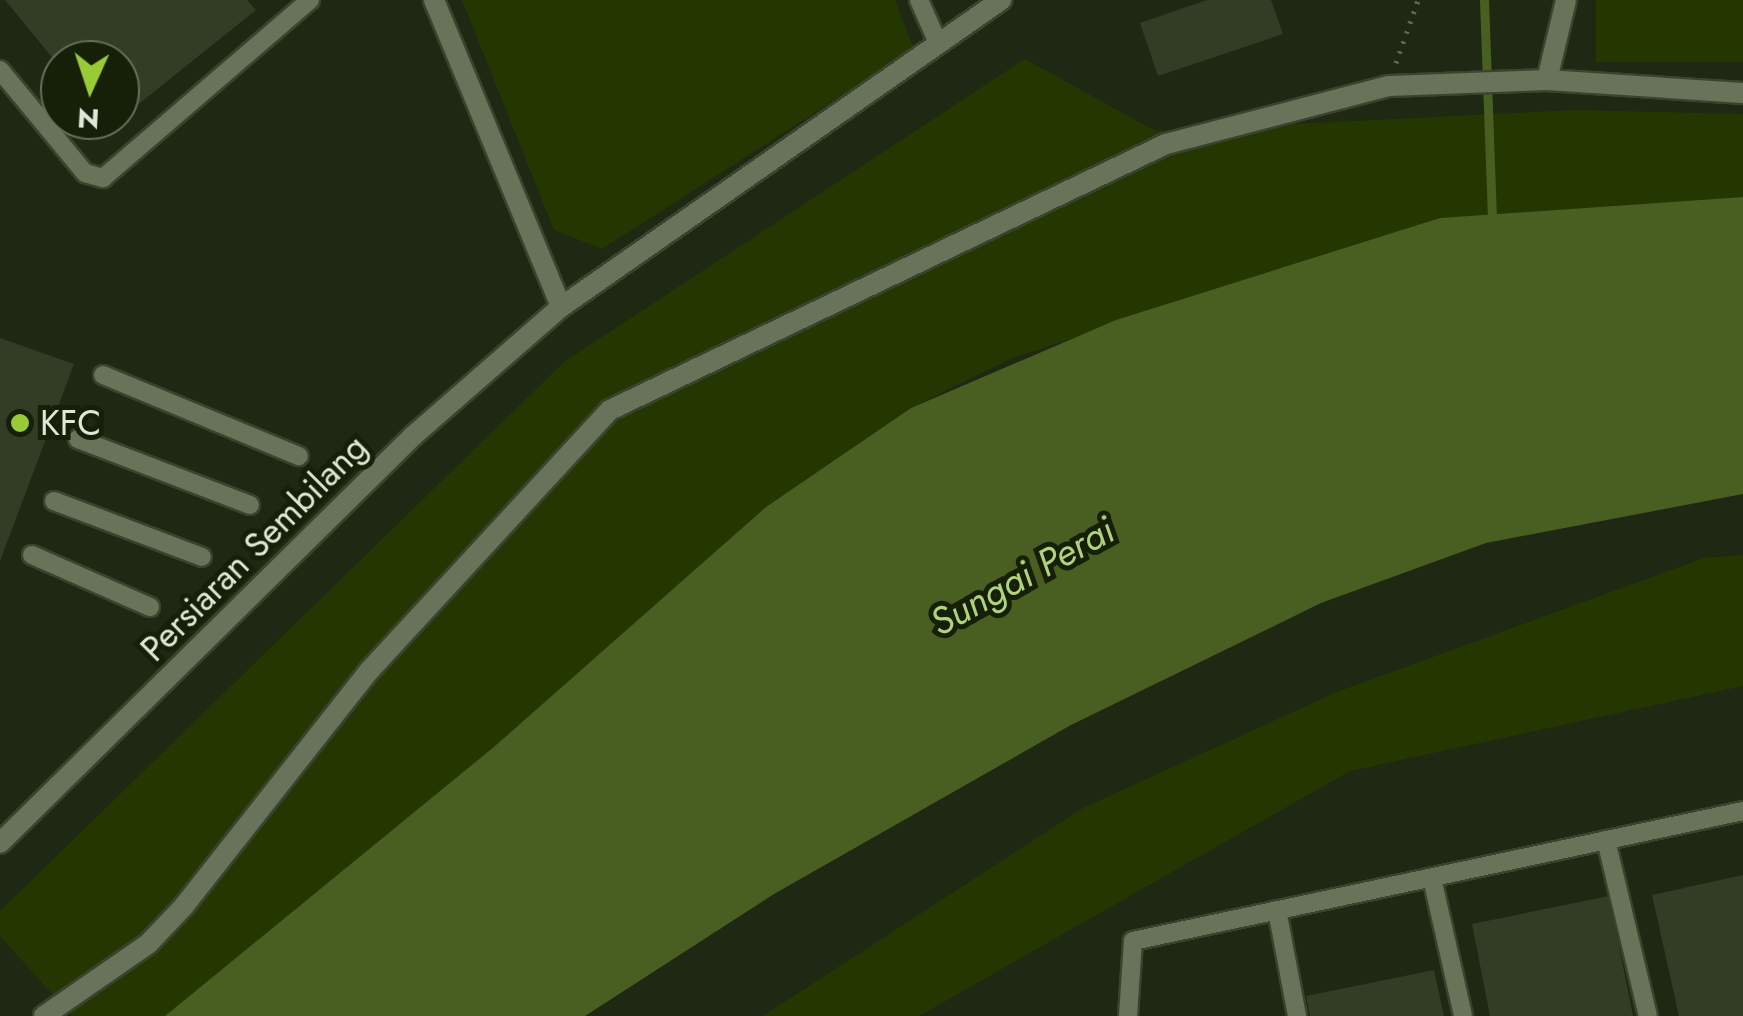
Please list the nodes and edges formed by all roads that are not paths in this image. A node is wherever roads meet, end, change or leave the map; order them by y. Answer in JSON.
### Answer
{"nodes":[{"id":1,"x":310,"y":0,"type":"edge"},
{"id":2,"x":434,"y":0,"type":"edge"},
{"id":3,"x":918,"y":0,"type":"edge"},
{"id":4,"x":1001,"y":0,"type":"edge"},
{"id":5,"x":1566,"y":0,"type":"edge"},
{"id":6,"x":938,"y":44,"type":"junction"},
{"id":7,"x":0,"y":70,"type":"edge"},
{"id":8,"x":1548,"y":80,"type":"junction"},
{"id":9,"x":1743,"y":93,"type":"edge"},
{"id":10,"x":561,"y":307,"type":"junction"},
{"id":11,"x":103,"y":375,"type":"dead end"},
{"id":12,"x":78,"y":439,"type":"dead end"},
{"id":13,"x":298,"y":456,"type":"dead end"},
{"id":14,"x":54,"y":501,"type":"dead end"},
{"id":15,"x":250,"y":505,"type":"dead end"},
{"id":16,"x":32,"y":555,"type":"dead end"},
{"id":17,"x":202,"y":557,"type":"dead end"},
{"id":18,"x":150,"y":607,"type":"dead end"},
{"id":19,"x":1743,"y":812,"type":"edge"},
{"id":20,"x":1606,"y":840,"type":"junction"},
{"id":21,"x":0,"y":843,"type":"edge"},
{"id":22,"x":1432,"y":878,"type":"junction"},
{"id":23,"x":1277,"y":910,"type":"junction"},
{"id":24,"x":44,"y":1016,"type":"edge"},
{"id":25,"x":1128,"y":1016,"type":"edge"},
{"id":26,"x":1297,"y":1016,"type":"edge"},
{"id":27,"x":1463,"y":1016,"type":"edge"},
{"id":28,"x":1648,"y":1016,"type":"edge"}],
"edges":[{"from":1,"to":7,"type":"lane"},
{"from":2,"to":10,"type":"street"},
{"from":3,"to":6,"type":"lane"},
{"from":4,"to":6,"type":"street","name":"Persiaran Sembilang"},
{"from":5,"to":8,"type":"street"},
{"from":6,"to":10,"type":"street","name":"Persiaran Sembilang"},
{"from":8,"to":9,"type":"street"},
{"from":8,"to":24,"type":"street"},
{"from":10,"to":21,"type":"street","name":"Persiaran Sembilang"},
{"from":11,"to":13,"type":"lane"},
{"from":12,"to":15,"type":"lane"},
{"from":14,"to":17,"type":"lane"},
{"from":16,"to":18,"type":"lane"},
{"from":19,"to":20,"type":"lane"},
{"from":20,"to":22,"type":"lane"},
{"from":20,"to":28,"type":"lane"},
{"from":22,"to":23,"type":"lane"},
{"from":22,"to":27,"type":"lane"},
{"from":23,"to":25,"type":"lane"},
{"from":23,"to":26,"type":"lane"}]}
